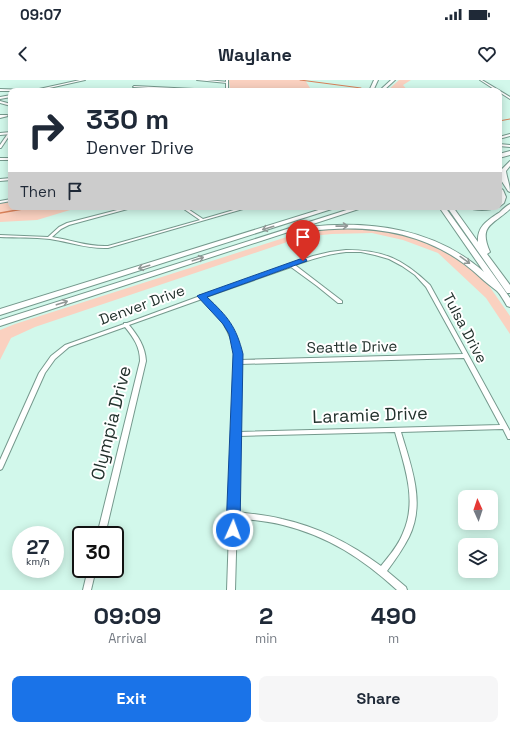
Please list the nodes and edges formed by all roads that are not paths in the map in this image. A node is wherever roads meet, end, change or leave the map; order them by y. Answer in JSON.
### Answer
{"nodes":[{"id":1,"x":84,"y":80,"type":"edge"},
{"id":2,"x":198,"y":80,"type":"edge"},
{"id":3,"x":393,"y":80,"type":"edge"},
{"id":4,"x":481,"y":80,"type":"edge"},
{"id":5,"x":227,"y":81,"type":"edge"},
{"id":6,"x":134,"y":86,"type":"dead end"},
{"id":7,"x":155,"y":87,"type":"joint"},
{"id":8,"x":46,"y":88,"type":"edge"},
{"id":9,"x":168,"y":88,"type":"edge"},
{"id":10,"x":384,"y":88,"type":"edge"},
{"id":11,"x":494,"y":88,"type":"edge"},
{"id":12,"x":8,"y":136,"type":"edge"},
{"id":13,"x":0,"y":147,"type":"edge"},
{"id":14,"x":510,"y":160,"type":"edge"},
{"id":15,"x":502,"y":162,"type":"dead end"},
{"id":16,"x":510,"y":163,"type":"edge"},
{"id":17,"x":510,"y":190,"type":"edge"},
{"id":18,"x":510,"y":206,"type":"edge"},
{"id":19,"x":122,"y":210,"type":"edge"},
{"id":20,"x":188,"y":210,"type":"edge"},
{"id":21,"x":238,"y":210,"type":"edge"},
{"id":22,"x":314,"y":210,"type":"edge"},
{"id":23,"x":325,"y":210,"type":"edge"},
{"id":24,"x":353,"y":210,"type":"edge"},
{"id":25,"x":444,"y":210,"type":"edge"},
{"id":26,"x":452,"y":210,"type":"edge"},
{"id":27,"x":305,"y":216,"type":"junction"},
{"id":28,"x":203,"y":220,"type":"junction"},
{"id":29,"x":0,"y":236,"type":"edge"},
{"id":30,"x":49,"y":238,"type":"junction"},
{"id":31,"x":236,"y":247,"type":"junction"},
{"id":32,"x":376,"y":254,"type":"joint"},
{"id":33,"x":292,"y":265,"type":"junction"},
{"id":34,"x":501,"y":285,"type":"junction"},
{"id":35,"x":510,"y":291,"type":"edge"},
{"id":36,"x":202,"y":296,"type":"junction"},
{"id":37,"x":340,"y":302,"type":"dead end"},
{"id":38,"x":510,"y":304,"type":"edge"},
{"id":39,"x":0,"y":312,"type":"edge"},
{"id":40,"x":0,"y":323,"type":"edge"},
{"id":41,"x":126,"y":324,"type":"junction"},
{"id":42,"x":466,"y":356,"type":"junction"},
{"id":43,"x":239,"y":362,"type":"junction"},
{"id":44,"x":505,"y":427,"type":"junction"},
{"id":45,"x":397,"y":430,"type":"junction"},
{"id":46,"x":236,"y":434,"type":"junction"},
{"id":47,"x":510,"y":437,"type":"edge"},
{"id":48,"x":0,"y":467,"type":"edge"},
{"id":49,"x":233,"y":516,"type":"junction"},
{"id":50,"x":103,"y":526,"type":"edge"},
{"id":51,"x":382,"y":571,"type":"junction"},
{"id":52,"x":90,"y":578,"type":"edge"},
{"id":53,"x":87,"y":590,"type":"edge"},
{"id":54,"x":231,"y":590,"type":"edge"},
{"id":55,"x":403,"y":590,"type":"edge"}],
"edges":[{"from":1,"to":8,"type":"main road"},
{"from":2,"to":5,"type":"street"},
{"from":3,"to":10,"type":"highway"},
{"from":4,"to":11,"type":"street"},
{"from":6,"to":7,"type":"street"},
{"from":7,"to":9,"type":"street"},
{"from":12,"to":13,"type":"street"},
{"from":14,"to":15,"type":"highway"},
{"from":16,"to":17,"type":"highway"},
{"from":18,"to":34,"type":"highway"},
{"from":19,"to":30,"type":"street"},
{"from":20,"to":28,"type":"street"},
{"from":21,"to":28,"type":"street"},
{"from":22,"to":27,"type":"highway"},
{"from":23,"to":27,"type":"highway"},
{"from":24,"to":31,"type":"highway"},
{"from":25,"to":34,"type":"highway"},
{"from":26,"to":34,"type":"highway"},
{"from":27,"to":39,"type":"highway","one_way":true},
{"from":28,"to":30,"type":"street"},
{"from":29,"to":30,"type":"street"},
{"from":31,"to":34,"type":"highway","one_way":true},
{"from":40,"to":31,"type":"highway","one_way":true},
{"from":32,"to":33,"type":"street","name":"Denver Drive"},
{"from":32,"to":42,"type":"street","name":"Tulsa Drive"},
{"from":33,"to":36,"type":"street","name":"Denver Drive"},
{"from":33,"to":37,"type":"street"},
{"from":34,"to":35,"type":"highway"},
{"from":34,"to":38,"type":"highway"},
{"from":36,"to":41,"type":"street","name":"Denver Drive"},
{"from":36,"to":43,"type":"street"},
{"from":41,"to":48,"type":"street","name":"Denver Drive"},
{"from":41,"to":50,"type":"street","name":"Olympia Drive"},
{"from":42,"to":43,"type":"street","name":"Seattle Drive"},
{"from":42,"to":44,"type":"street","name":"Tulsa Drive"},
{"from":43,"to":46,"type":"street"},
{"from":44,"to":45,"type":"street","name":"Laramie Drive"},
{"from":44,"to":47,"type":"street","name":"Tulsa Drive"},
{"from":45,"to":46,"type":"street","name":"Laramie Drive"},
{"from":45,"to":51,"type":"street"},
{"from":46,"to":49,"type":"street"},
{"from":49,"to":51,"type":"street"},
{"from":49,"to":54,"type":"street"},
{"from":51,"to":55,"type":"street"},
{"from":52,"to":53,"type":"street"}]}
